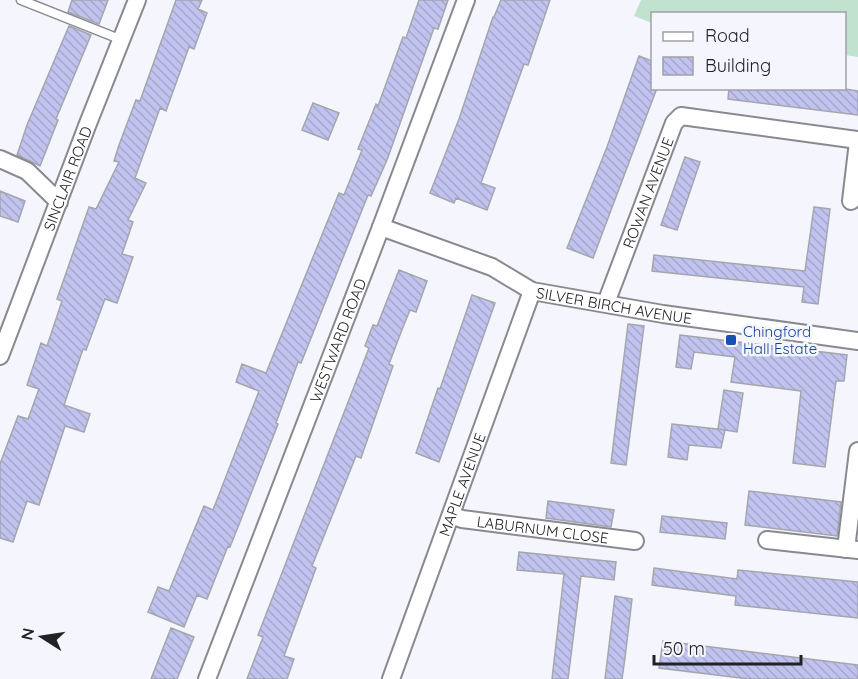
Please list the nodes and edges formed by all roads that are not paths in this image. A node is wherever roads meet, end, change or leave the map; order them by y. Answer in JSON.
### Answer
{"nodes":[{"id":1,"x":21,"y":0,"type":"edge"},
{"id":2,"x":137,"y":0,"type":"edge"},
{"id":3,"x":466,"y":0,"type":"edge"},
{"id":4,"x":122,"y":40,"type":"junction"},
{"id":5,"x":858,"y":141,"type":"edge"},
{"id":6,"x":0,"y":159,"type":"edge"},
{"id":7,"x":851,"y":201,"type":"dead end"},
{"id":8,"x":58,"y":202,"type":"junction"},
{"id":9,"x":381,"y":227,"type":"junction"},
{"id":10,"x":532,"y":291,"type":"junction"},
{"id":11,"x":606,"y":303,"type":"junction"},
{"id":12,"x":858,"y":341,"type":"edge"},
{"id":13,"x":0,"y":356,"type":"edge"},
{"id":14,"x":858,"y":451,"type":"edge"},
{"id":15,"x":451,"y":515,"type":"junction"},
{"id":16,"x":767,"y":540,"type":"dead end"},
{"id":17,"x":636,"y":541,"type":"dead end"},
{"id":18,"x":852,"y":550,"type":"edge"},
{"id":19,"x":207,"y":679,"type":"edge"},
{"id":20,"x":391,"y":679,"type":"edge"}],
"edges":[{"from":1,"to":4,"type":"lane"},
{"from":2,"to":4,"type":"street","name":"SINCLAIR ROAD"},
{"from":3,"to":9,"type":"street","name":"WESTWARD ROAD"},
{"from":4,"to":8,"type":"street","name":"SINCLAIR ROAD"},
{"from":5,"to":7,"type":"street"},
{"from":5,"to":11,"type":"street","name":"ROWAN AVENUE"},
{"from":6,"to":8,"type":"street"},
{"from":8,"to":13,"type":"street","name":"SINCLAIR ROAD"},
{"from":9,"to":10,"type":"street","name":"SILVER BIRCH AVENUE"},
{"from":9,"to":19,"type":"street","name":"WESTWARD ROAD"},
{"from":10,"to":11,"type":"street","name":"SILVER BIRCH AVENUE"},
{"from":10,"to":15,"type":"street","name":"MAPLE AVENUE"},
{"from":11,"to":12,"type":"street","name":"SILVER BIRCH AVENUE"},
{"from":14,"to":18,"type":"street"},
{"from":15,"to":17,"type":"street","name":"LABURNUM CLOSE"},
{"from":15,"to":20,"type":"street","name":"MAPLE AVENUE"},
{"from":16,"to":18,"type":"street"}]}
